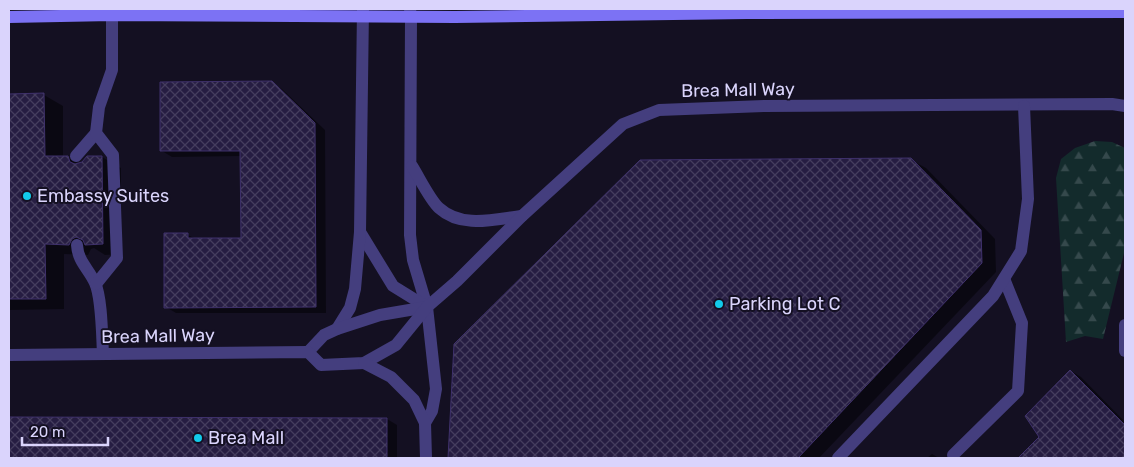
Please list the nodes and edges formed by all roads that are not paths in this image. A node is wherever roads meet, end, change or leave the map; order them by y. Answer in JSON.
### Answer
{"nodes":[{"id":1,"x":363,"y":12,"type":"edge"},
{"id":2,"x":1125,"y":12,"type":"edge"},
{"id":3,"x":410,"y":13,"type":"edge"},
{"id":4,"x":112,"y":15,"type":"junction"},
{"id":5,"x":9,"y":17,"type":"edge"},
{"id":6,"x":1024,"y":106,"type":"junction"},
{"id":7,"x":1125,"y":106,"type":"edge"},
{"id":8,"x":96,"y":133,"type":"junction"},
{"id":9,"x":76,"y":156,"type":"dead end"},
{"id":10,"x":412,"y":166,"type":"junction"},
{"id":11,"x":522,"y":216,"type":"junction"},
{"id":12,"x":360,"y":232,"type":"junction"},
{"id":13,"x":77,"y":245,"type":"dead end"},
{"id":14,"x":1004,"y":281,"type":"junction"},
{"id":15,"x":96,"y":284,"type":"junction"},
{"id":16,"x":427,"y":307,"type":"junction"},
{"id":17,"x":1125,"y":324,"type":"edge"},
{"id":18,"x":337,"y":329,"type":"junction"},
{"id":19,"x":1125,"y":351,"type":"edge"},
{"id":20,"x":308,"y":352,"type":"junction"},
{"id":21,"x":103,"y":354,"type":"junction"},
{"id":22,"x":9,"y":355,"type":"edge"},
{"id":23,"x":364,"y":363,"type":"junction"},
{"id":24,"x":425,"y":423,"type":"junction"},
{"id":25,"x":953,"y":455,"type":"dead end"},
{"id":26,"x":426,"y":458,"type":"edge"},
{"id":27,"x":838,"y":458,"type":"edge"}],
"edges":[{"from":1,"to":3,"type":"street"},
{"from":1,"to":4,"type":"street"},
{"from":1,"to":12,"type":"lane"},
{"from":2,"to":3,"type":"street"},
{"from":3,"to":10,"type":"lane"},
{"from":4,"to":5,"type":"street"},
{"from":4,"to":8,"type":"lane"},
{"from":6,"to":7,"type":"lane","name":"Brea Mall Way"},
{"from":6,"to":11,"type":"lane","name":"Brea Mall Way"},
{"from":6,"to":14,"type":"lane"},
{"from":8,"to":9,"type":"lane"},
{"from":8,"to":15,"type":"lane"},
{"from":10,"to":11,"type":"lane"},
{"from":10,"to":16,"type":"lane"},
{"from":11,"to":16,"type":"lane","name":"Brea Mall Way"},
{"from":12,"to":16,"type":"lane"},
{"from":12,"to":18,"type":"lane"},
{"from":13,"to":15,"type":"lane"},
{"from":14,"to":25,"type":"lane"},
{"from":14,"to":27,"type":"lane"},
{"from":15,"to":21,"type":"lane"},
{"from":16,"to":18,"type":"lane"},
{"from":16,"to":23,"type":"lane","name":"Brea Mall Way"},
{"from":16,"to":24,"type":"lane"},
{"from":17,"to":19,"type":"lane"},
{"from":18,"to":20,"type":"lane"},
{"from":20,"to":21,"type":"lane","name":"Brea Mall Way"},
{"from":20,"to":23,"type":"lane","name":"Brea Mall Way"},
{"from":21,"to":22,"type":"lane","name":"Brea Mall Way"},
{"from":23,"to":24,"type":"lane"},
{"from":24,"to":26,"type":"lane"}]}
